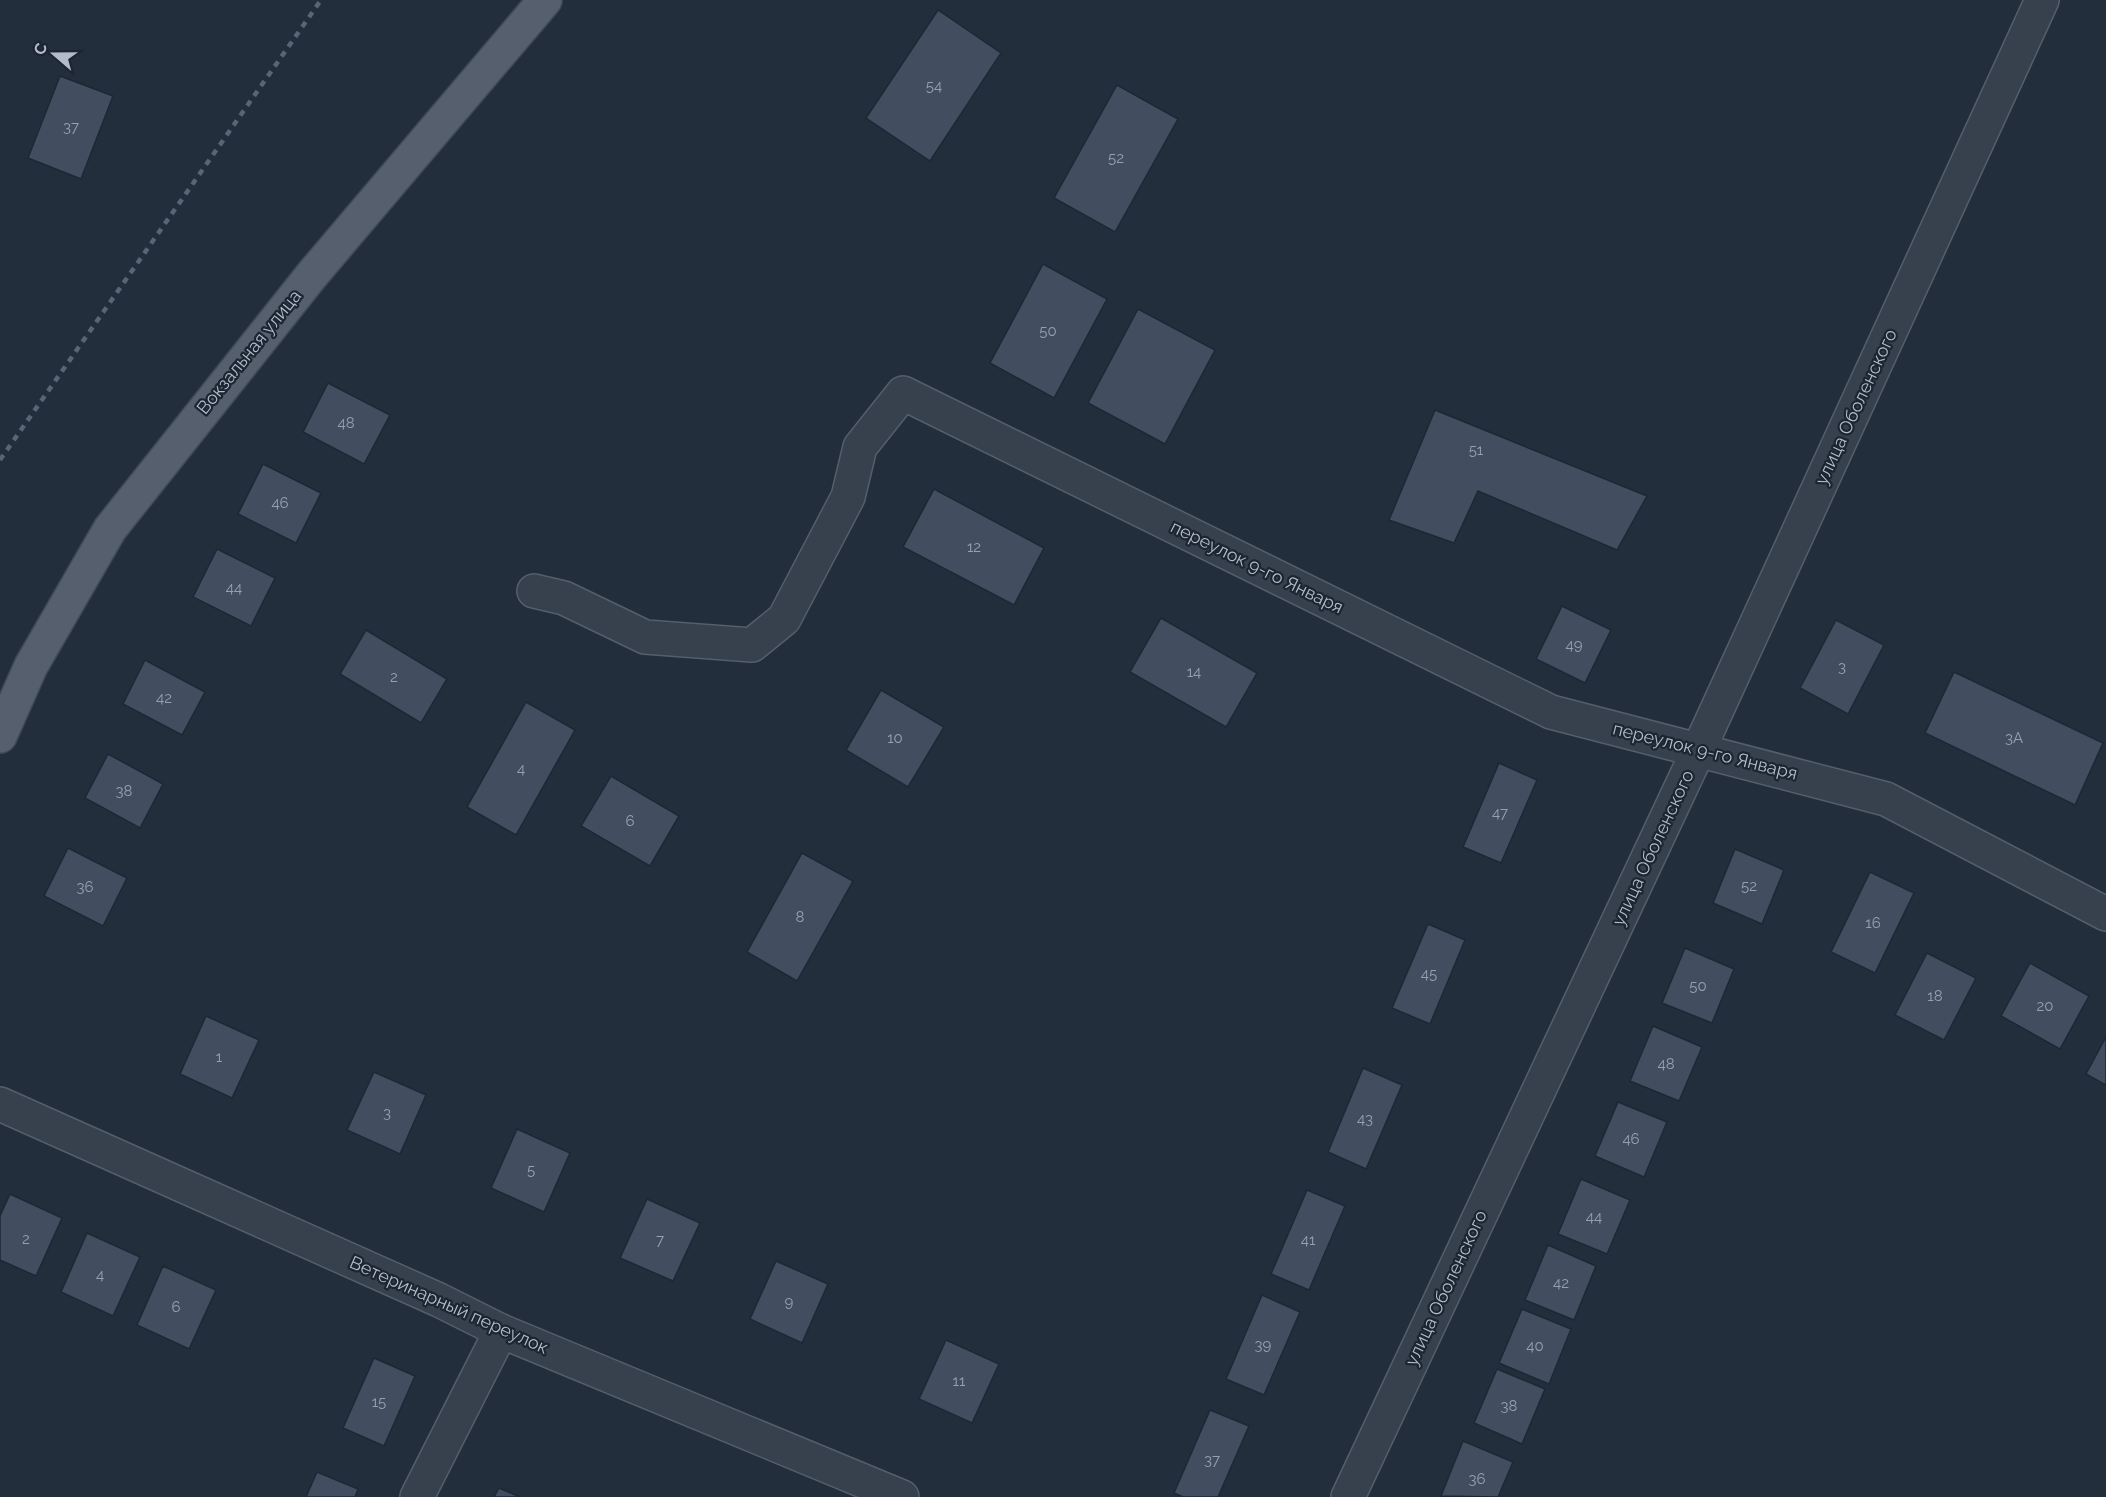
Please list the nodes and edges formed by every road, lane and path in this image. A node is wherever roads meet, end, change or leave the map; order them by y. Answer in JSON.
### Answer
{"nodes":[{"id":1,"x":545,"y":0,"type":"edge"},
{"id":2,"x":2042,"y":0,"type":"edge"},
{"id":3,"x":534,"y":591,"type":"dead end"},
{"id":4,"x":0,"y":736,"type":"edge"},
{"id":5,"x":1699,"y":749,"type":"junction"},
{"id":6,"x":2106,"y":914,"type":"edge"},
{"id":7,"x":0,"y":1104,"type":"edge"},
{"id":8,"x":501,"y":1331,"type":"junction"},
{"id":9,"x":417,"y":1497,"type":"edge"},
{"id":10,"x":902,"y":1497,"type":"edge"},
{"id":11,"x":1348,"y":1497,"type":"edge"}],
"edges":[{"from":1,"to":4,"type":"main road","name":"Вокзальная улица"},
{"from":2,"to":5,"type":"street","name":"улица Оболенского"},
{"from":3,"to":5,"type":"street","name":"переулок 9-го Января"},
{"from":5,"to":6,"type":"street","name":"переулок 9-го Января"},
{"from":5,"to":11,"type":"street","name":"улица Оболенского"},
{"from":7,"to":8,"type":"street","name":"Ветеринарный переулок"},
{"from":8,"to":9,"type":"street"},
{"from":8,"to":10,"type":"street","name":"Ветеринарный переулок"}]}
